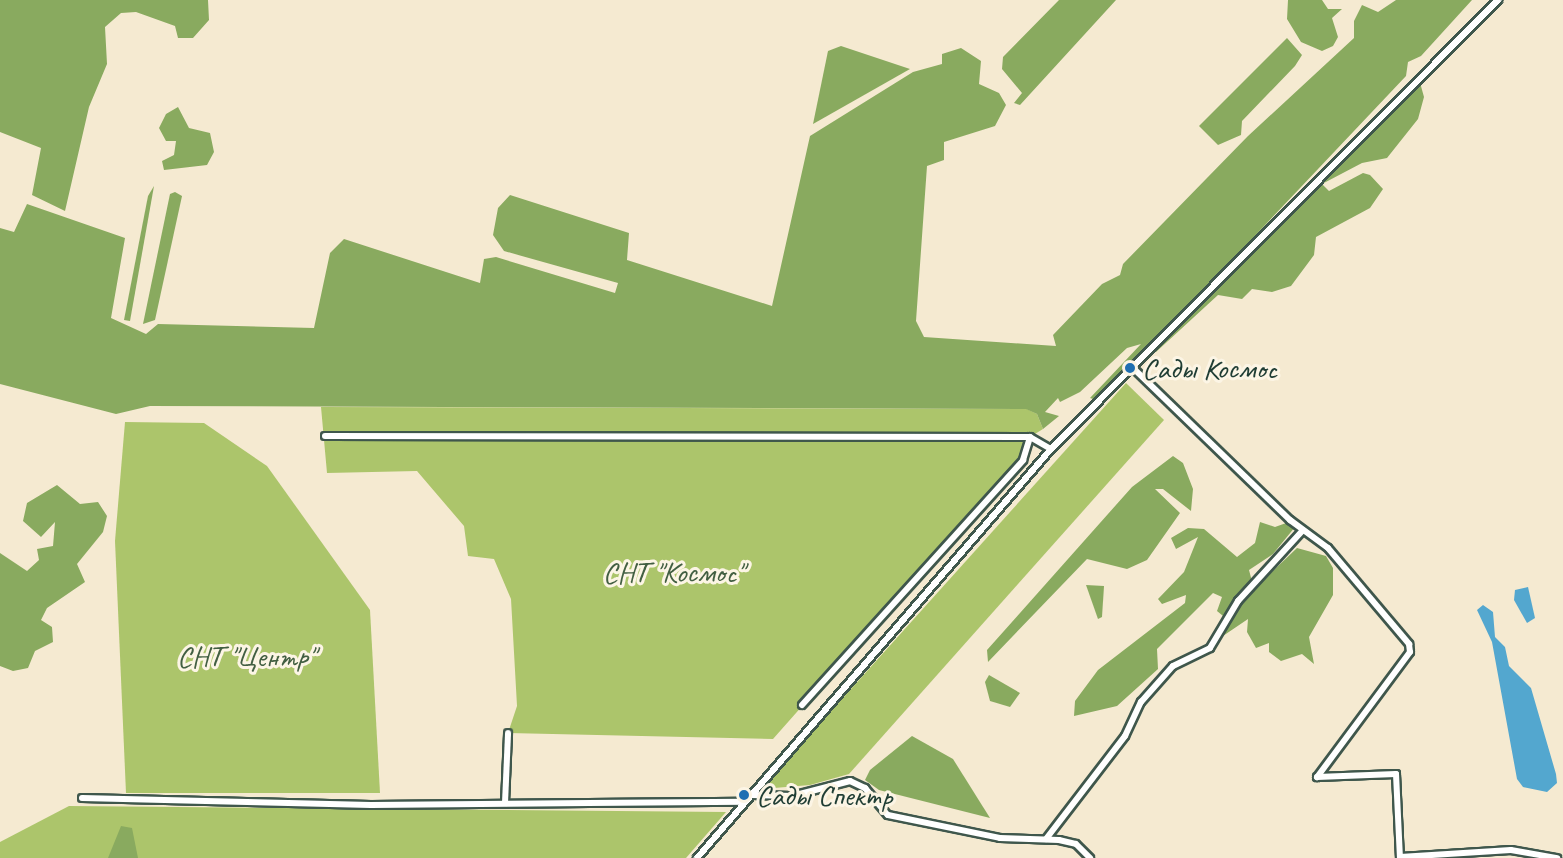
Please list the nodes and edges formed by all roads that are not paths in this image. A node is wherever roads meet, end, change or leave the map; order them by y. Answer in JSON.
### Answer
{"nodes":[{"id":1,"x":1498,"y":0,"type":"edge"},
{"id":2,"x":1132,"y":368,"type":"junction"},
{"id":3,"x":325,"y":436,"type":"dead end"},
{"id":4,"x":1030,"y":437,"type":"junction"},
{"id":5,"x":1051,"y":449,"type":"junction"},
{"id":6,"x":1304,"y":530,"type":"junction"},
{"id":7,"x":802,"y":705,"type":"dead end"},
{"id":8,"x":508,"y":733,"type":"dead end"},
{"id":9,"x":752,"y":795,"type":"junction"},
{"id":10,"x":82,"y":798,"type":"dead end"},
{"id":11,"x":746,"y":802,"type":"junction"},
{"id":12,"x":505,"y":803,"type":"junction"},
{"id":13,"x":1046,"y":839,"type":"junction"},
{"id":14,"x":698,"y":858,"type":"edge"},
{"id":15,"x":1090,"y":858,"type":"edge"},
{"id":16,"x":1400,"y":858,"type":"edge"},
{"id":17,"x":1557,"y":858,"type":"edge"}],
"edges":[{"from":1,"to":2,"type":"street"},
{"from":2,"to":5,"type":"street"},
{"from":2,"to":6,"type":"street"},
{"from":3,"to":4,"type":"street"},
{"from":4,"to":5,"type":"street"},
{"from":4,"to":7,"type":"street"},
{"from":5,"to":9,"type":"street"},
{"from":6,"to":13,"type":"street"},
{"from":6,"to":16,"type":"street"},
{"from":8,"to":12,"type":"street"},
{"from":9,"to":11,"type":"street"},
{"from":9,"to":13,"type":"street"},
{"from":10,"to":12,"type":"street"},
{"from":11,"to":12,"type":"street"},
{"from":11,"to":14,"type":"street"},
{"from":13,"to":15,"type":"street"},
{"from":16,"to":17,"type":"street"}]}
